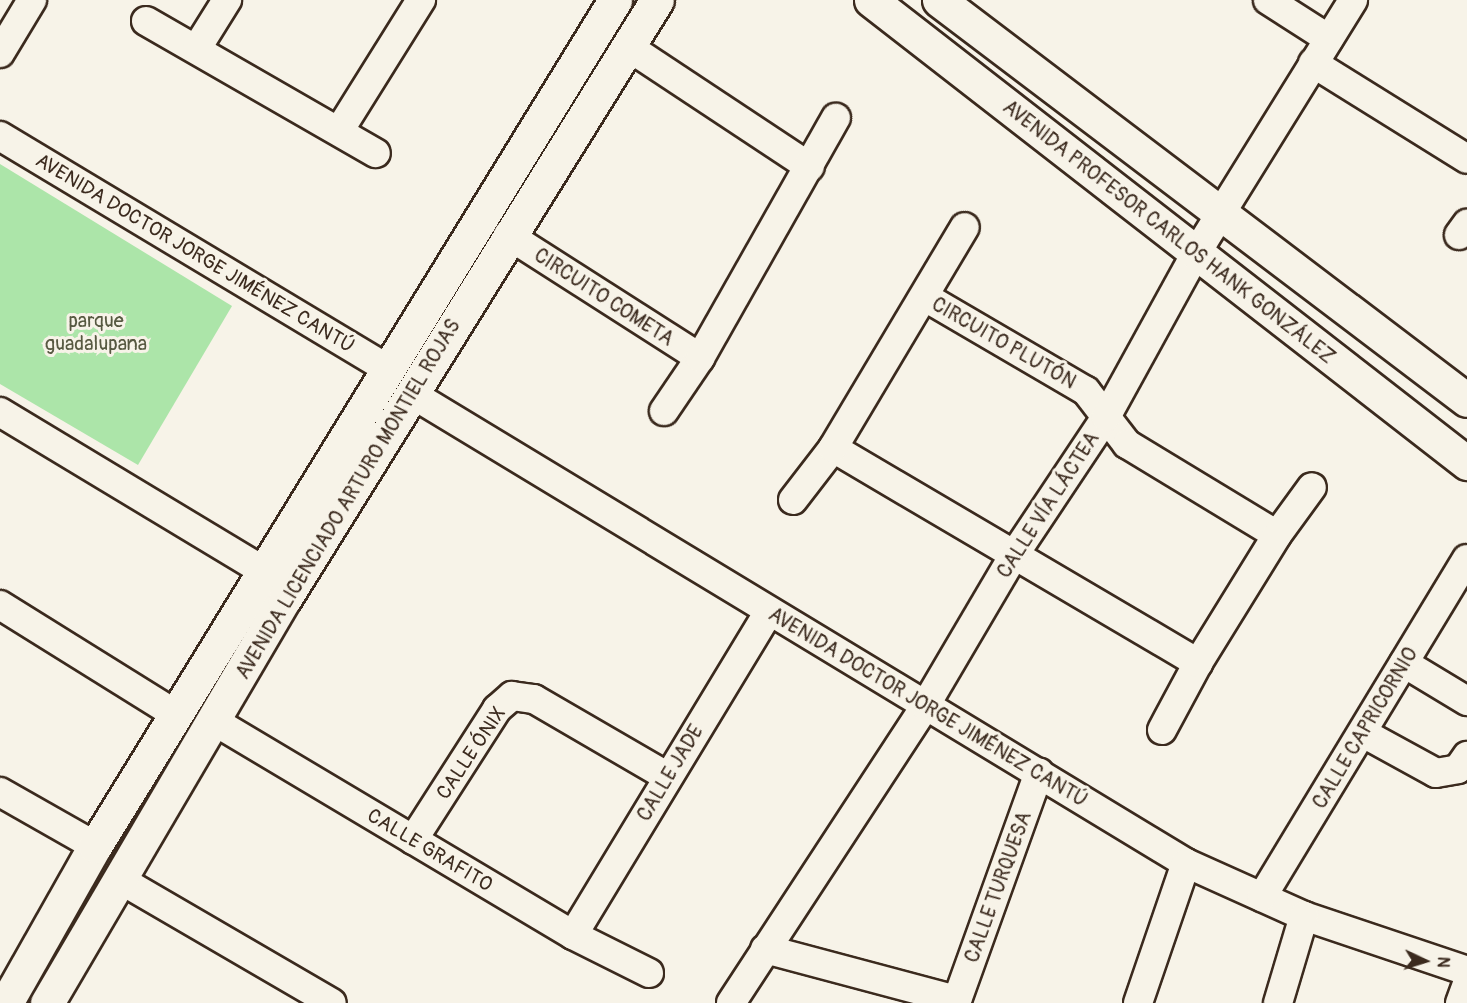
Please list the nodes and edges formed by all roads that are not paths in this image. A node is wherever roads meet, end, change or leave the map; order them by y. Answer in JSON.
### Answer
{"nodes":[{"id":1,"x":32,"y":0,"type":"edge"},
{"id":2,"x":227,"y":0,"type":"edge"},
{"id":3,"x":421,"y":0,"type":"edge"},
{"id":4,"x":615,"y":0,"type":"edge"},
{"id":5,"x":657,"y":0,"type":"edge"},
{"id":6,"x":871,"y":0,"type":"edge"},
{"id":7,"x":939,"y":0,"type":"edge"},
{"id":8,"x":1268,"y":0,"type":"edge"},
{"id":9,"x":1353,"y":0,"type":"edge"},
{"id":10,"x":146,"y":21,"type":"dead end"},
{"id":11,"x":1329,"y":39,"type":"junction"},
{"id":12,"x":627,"y":46,"type":"junction"},
{"id":13,"x":197,"y":48,"type":"junction"},
{"id":14,"x":0,"y":53,"type":"edge"},
{"id":15,"x":1314,"y":63,"type":"junction"},
{"id":16,"x":837,"y":118,"type":"dead end"},
{"id":17,"x":339,"y":131,"type":"junction"},
{"id":18,"x":0,"y":136,"type":"edge"},
{"id":19,"x":376,"y":153,"type":"dead end"},
{"id":20,"x":1467,"y":159,"type":"edge"},
{"id":21,"x":810,"y":167,"type":"junction"},
{"id":22,"x":1221,"y":215,"type":"junction"},
{"id":23,"x":965,"y":228,"type":"dead end"},
{"id":24,"x":508,"y":235,"type":"junction"},
{"id":25,"x":1195,"y":255,"type":"junction"},
{"id":26,"x":925,"y":297,"type":"junction"},
{"id":27,"x":700,"y":358,"type":"junction"},
{"id":28,"x":390,"y":370,"type":"junction"},
{"id":29,"x":412,"y":394,"type":"junction"},
{"id":30,"x":1467,"y":400,"type":"edge"},
{"id":31,"x":664,"y":411,"type":"dead end"},
{"id":32,"x":0,"y":412,"type":"edge"},
{"id":33,"x":1106,"y":417,"type":"junction"},
{"id":34,"x":833,"y":448,"type":"junction"},
{"id":35,"x":1467,"y":463,"type":"edge"},
{"id":36,"x":1312,"y":487,"type":"dead end"},
{"id":37,"x":793,"y":500,"type":"dead end"},
{"id":38,"x":1277,"y":535,"type":"junction"},
{"id":39,"x":1014,"y":555,"type":"junction"},
{"id":40,"x":1467,"y":559,"type":"edge"},
{"id":41,"x":264,"y":571,"type":"junction"},
{"id":42,"x":0,"y":605,"type":"edge"},
{"id":43,"x":768,"y":613,"type":"junction"},
{"id":44,"x":1198,"y":663,"type":"junction"},
{"id":45,"x":1404,"y":663,"type":"junction"},
{"id":46,"x":1467,"y":700,"type":"edge"},
{"id":47,"x":925,"y":706,"type":"junction"},
{"id":48,"x":177,"y":715,"type":"junction"},
{"id":49,"x":214,"y":721,"type":"junction"},
{"id":50,"x":1162,"y":730,"type":"dead end"},
{"id":51,"x":1363,"y":733,"type":"junction"},
{"id":52,"x":1467,"y":756,"type":"edge"},
{"id":53,"x":1039,"y":772,"type":"junction"},
{"id":54,"x":668,"y":777,"type":"junction"},
{"id":55,"x":0,"y":792,"type":"edge"},
{"id":56,"x":413,"y":840,"type":"junction"},
{"id":57,"x":95,"y":846,"type":"junction"},
{"id":58,"x":1186,"y":863,"type":"junction"},
{"id":59,"x":119,"y":879,"type":"junction"},
{"id":60,"x":1262,"y":897,"type":"junction"},
{"id":61,"x":1304,"y":916,"type":"junction"},
{"id":62,"x":573,"y":935,"type":"junction"},
{"id":63,"x":765,"y":949,"type":"junction"},
{"id":64,"x":1467,"y":971,"type":"edge"},
{"id":65,"x":649,"y":973,"type":"dead end"},
{"id":66,"x":1467,"y":984,"type":"edge"},
{"id":67,"x":10,"y":998,"type":"edge"},
{"id":68,"x":957,"y":1002,"type":"edge"},
{"id":69,"x":47,"y":1003,"type":"edge"},
{"id":70,"x":332,"y":1003,"type":"edge"},
{"id":71,"x":731,"y":1003,"type":"edge"},
{"id":72,"x":1138,"y":1003,"type":"edge"},
{"id":73,"x":1278,"y":1003,"type":"edge"},
{"id":74,"x":1460,"y":1003,"type":"edge"}],
"edges":[{"from":1,"to":14,"type":"street"},
{"from":2,"to":13,"type":"street"},
{"from":3,"to":17,"type":"street"},
{"from":4,"to":28,"type":"main road","name":"AVENIDA LICENCIADO ARTURO MONTIEL ROJAS"},
{"from":5,"to":12,"type":"main road","name":"AVENIDA LICENCIADO ARTURO MONTIEL ROJAS"},
{"from":6,"to":25,"type":"main road","name":"AVENIDA PROFESOR CARLOS HANK GONZÁLEZ"},
{"from":7,"to":22,"type":"main road"},
{"from":8,"to":11,"type":"street"},
{"from":9,"to":11,"type":"street","name":"CALLE VÍA LÁCTEA"},
{"from":10,"to":13,"type":"street"},
{"from":11,"to":15,"type":"street","name":"CALLE VÍA LÁCTEA"},
{"from":12,"to":21,"type":"street"},
{"from":12,"to":24,"type":"main road","name":"AVENIDA LICENCIADO ARTURO MONTIEL ROJAS"},
{"from":13,"to":17,"type":"street"},
{"from":15,"to":20,"type":"street"},
{"from":15,"to":22,"type":"street","name":"CALLE VÍA LÁCTEA"},
{"from":16,"to":21,"type":"street"},
{"from":17,"to":19,"type":"street"},
{"from":18,"to":28,"type":"street","name":"AVENIDA DOCTOR JORGE JIMÉNEZ CANTÚ"},
{"from":21,"to":27,"type":"street"},
{"from":22,"to":25,"type":"street","name":"CALLE VÍA LÁCTEA"},
{"from":22,"to":30,"type":"main road"},
{"from":23,"to":26,"type":"street","name":"CIRCUITO PLUTÓN"},
{"from":24,"to":27,"type":"street","name":"CIRCUITO COMETA"},
{"from":24,"to":29,"type":"main road","name":"AVENIDA LICENCIADO ARTURO MONTIEL ROJAS"},
{"from":25,"to":33,"type":"street","name":"CALLE VÍA LÁCTEA"},
{"from":25,"to":35,"type":"main road","name":"AVENIDA PROFESOR CARLOS HANK GONZÁLEZ"},
{"from":26,"to":33,"type":"street","name":"CIRCUITO PLUTÓN"},
{"from":26,"to":34,"type":"street","name":"CIRCUITO PLUTÓN"},
{"from":27,"to":31,"type":"street"},
{"from":28,"to":41,"type":"main road","name":"AVENIDA LICENCIADO ARTURO MONTIEL ROJAS"},
{"from":29,"to":43,"type":"street","name":"AVENIDA DOCTOR JORGE JIMÉNEZ CANTÚ"},
{"from":29,"to":49,"type":"main road","name":"AVENIDA LICENCIADO ARTURO MONTIEL ROJAS"},
{"from":32,"to":41,"type":"street"},
{"from":33,"to":38,"type":"street","name":"CIRCUITO PLUTÓN"},
{"from":33,"to":39,"type":"street","name":"CALLE VÍA LÁCTEA"},
{"from":34,"to":37,"type":"street","name":"CIRCUITO PLUTÓN"},
{"from":34,"to":39,"type":"street"},
{"from":36,"to":38,"type":"street"},
{"from":38,"to":44,"type":"street"},
{"from":39,"to":44,"type":"street"},
{"from":39,"to":47,"type":"street","name":"CALLE VÍA LÁCTEA"},
{"from":40,"to":45,"type":"street","name":"CALLE CAPRICORNIO"},
{"from":41,"to":48,"type":"main road","name":"AVENIDA LICENCIADO ARTURO MONTIEL ROJAS"},
{"from":42,"to":48,"type":"street"},
{"from":43,"to":47,"type":"street","name":"AVENIDA DOCTOR JORGE JIMÉNEZ CANTÚ"},
{"from":43,"to":54,"type":"street","name":"CALLE JADE"},
{"from":44,"to":50,"type":"street"},
{"from":45,"to":46,"type":"street"},
{"from":45,"to":51,"type":"street","name":"CALLE CAPRICORNIO"},
{"from":47,"to":53,"type":"street","name":"AVENIDA DOCTOR JORGE JIMÉNEZ CANTÚ"},
{"from":47,"to":63,"type":"street","name":"CALLE VÍA LÁCTEA"},
{"from":48,"to":57,"type":"main road","name":"AVENIDA LICENCIADO ARTURO MONTIEL ROJAS"},
{"from":49,"to":56,"type":"street","name":"CALLE GRAFITO"},
{"from":49,"to":59,"type":"main road","name":"AVENIDA LICENCIADO ARTURO MONTIEL ROJAS"},
{"from":51,"to":52,"type":"street"},
{"from":51,"to":60,"type":"street","name":"CALLE CAPRICORNIO"},
{"from":53,"to":58,"type":"street","name":"AVENIDA DOCTOR JORGE JIMÉNEZ CANTÚ"},
{"from":53,"to":68,"type":"street","name":"CALLE TURQUESA"},
{"from":54,"to":56,"type":"street","name":"CALLE ÓNIX"},
{"from":54,"to":62,"type":"street","name":"CALLE JADE"},
{"from":55,"to":57,"type":"street"},
{"from":56,"to":62,"type":"street","name":"CALLE GRAFITO"},
{"from":57,"to":67,"type":"main road","name":"AVENIDA LICENCIADO ARTURO MONTIEL ROJAS"},
{"from":58,"to":60,"type":"street","name":"AVENIDA DOCTOR JORGE JIMÉNEZ CANTÚ"},
{"from":58,"to":72,"type":"street"},
{"from":59,"to":69,"type":"main road","name":"AVENIDA LICENCIADO ARTURO MONTIEL ROJAS"},
{"from":59,"to":70,"type":"street"},
{"from":60,"to":61,"type":"street","name":"AVENIDA DOCTOR JORGE JIMÉNEZ CANTÚ"},
{"from":61,"to":64,"type":"street","name":"AVENIDA DOCTOR JORGE JIMÉNEZ CANTÚ"},
{"from":61,"to":73,"type":"street"},
{"from":62,"to":65,"type":"street","name":"CALLE GRAFITO"},
{"from":63,"to":68,"type":"street"},
{"from":63,"to":71,"type":"street","name":"CALLE VÍA LÁCTEA"},
{"from":66,"to":74,"type":"street"}]}
